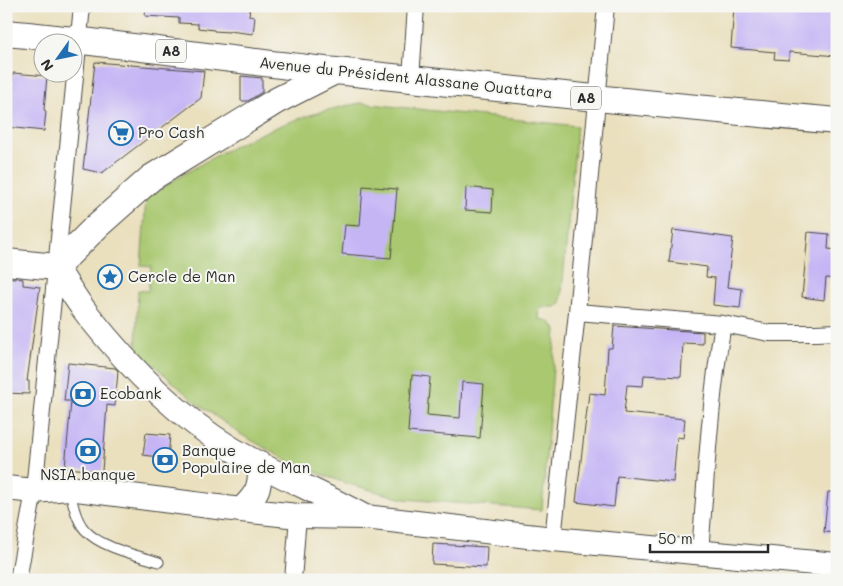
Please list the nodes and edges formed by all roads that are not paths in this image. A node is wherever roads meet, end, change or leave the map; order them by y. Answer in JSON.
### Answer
{"nodes":[{"id":1,"x":82,"y":6,"type":"edge"},
{"id":2,"x":416,"y":6,"type":"edge"},
{"id":3,"x":606,"y":6,"type":"edge"},
{"id":4,"x":80,"y":32,"type":"edge"},
{"id":5,"x":6,"y":33,"type":"edge"},
{"id":6,"x":32,"y":35,"type":"edge"},
{"id":7,"x":82,"y":40,"type":"edge"},
{"id":8,"x":335,"y":71,"type":"junction"},
{"id":9,"x":411,"y":78,"type":"junction"},
{"id":10,"x":75,"y":82,"type":"edge"},
{"id":11,"x":597,"y":99,"type":"junction"},
{"id":12,"x":837,"y":121,"type":"edge"},
{"id":13,"x":6,"y":262,"type":"edge"},
{"id":14,"x":56,"y":267,"type":"junction"},
{"id":15,"x":577,"y":312,"type":"junction"},
{"id":16,"x":724,"y":324,"type":"junction"},
{"id":17,"x":837,"y":332,"type":"edge"},
{"id":18,"x":260,"y":464,"type":"junction"},
{"id":19,"x":6,"y":488,"type":"edge"},
{"id":20,"x":69,"y":488,"type":"junction"},
{"id":21,"x":34,"y":491,"type":"junction"},
{"id":22,"x":241,"y":510,"type":"junction"},
{"id":23,"x":298,"y":516,"type":"junction"},
{"id":24,"x":365,"y":517,"type":"junction"},
{"id":25,"x":553,"y":539,"type":"junction"},
{"id":26,"x":700,"y":553,"type":"junction"},
{"id":27,"x":159,"y":562,"type":"dead end"},
{"id":28,"x":837,"y":565,"type":"edge"},
{"id":29,"x":18,"y":580,"type":"edge"},
{"id":30,"x":293,"y":580,"type":"edge"}],
"edges":[{"from":1,"to":4,"type":"street"},
{"from":2,"to":9,"type":"street"},
{"from":3,"to":11,"type":"street"},
{"from":5,"to":6,"type":"main road","name":"Avenue du Président Alassane Ouattara","number":"A8"},
{"from":7,"to":8,"type":"main road","name":"Avenue du Président Alassane Ouattara","number":"A8"},
{"from":8,"to":9,"type":"main road","name":"Avenue du Président Alassane Ouattara","number":"A8"},
{"from":8,"to":14,"type":"main road"},
{"from":9,"to":11,"type":"main road","name":"Avenue du Président Alassane Ouattara","number":"A8"},
{"from":10,"to":14,"type":"street"},
{"from":11,"to":12,"type":"main road","name":"Avenue du Président Alassane Ouattara","number":"A8"},
{"from":11,"to":15,"type":"street"},
{"from":13,"to":14,"type":"main road"},
{"from":14,"to":18,"type":"street"},
{"from":14,"to":21,"type":"street"},
{"from":15,"to":16,"type":"street"},
{"from":15,"to":25,"type":"street"},
{"from":16,"to":17,"type":"street"},
{"from":16,"to":26,"type":"street"},
{"from":18,"to":22,"type":"street"},
{"from":18,"to":24,"type":"street"},
{"from":19,"to":21,"type":"street"},
{"from":20,"to":21,"type":"street"},
{"from":20,"to":22,"type":"street"},
{"from":20,"to":27,"type":"lane"},
{"from":21,"to":29,"type":"street"},
{"from":22,"to":23,"type":"street"},
{"from":23,"to":24,"type":"street"},
{"from":23,"to":30,"type":"street"},
{"from":24,"to":25,"type":"street"},
{"from":25,"to":26,"type":"street"},
{"from":26,"to":28,"type":"street"}]}
